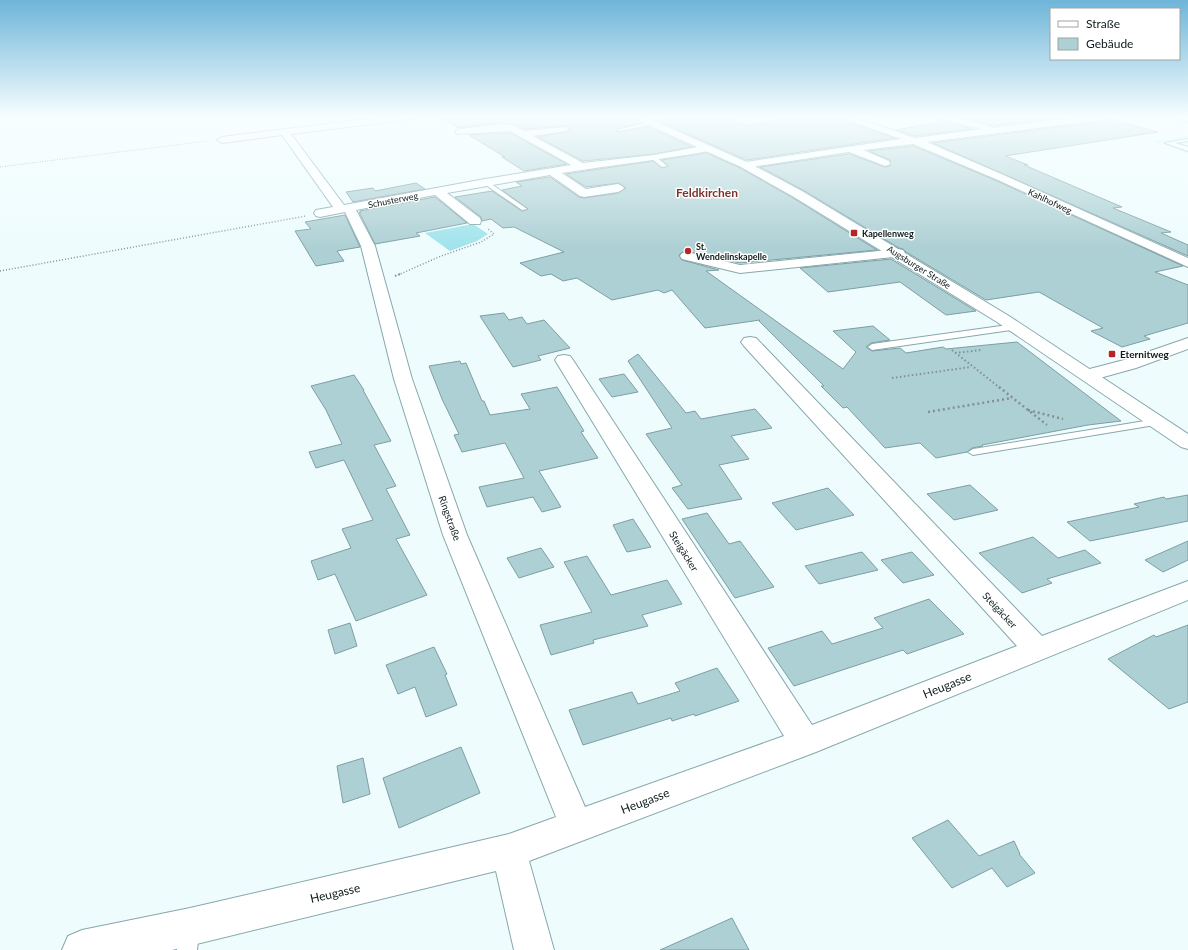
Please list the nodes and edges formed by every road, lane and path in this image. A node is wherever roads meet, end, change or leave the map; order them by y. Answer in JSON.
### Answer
{"nodes":[{"id":1,"x":55,"y":160,"type":"edge"},
{"id":2,"x":306,"y":160,"type":"edge"},
{"id":3,"x":570,"y":160,"type":"edge"},
{"id":4,"x":635,"y":160,"type":"edge"},
{"id":5,"x":657,"y":160,"type":"edge"},
{"id":6,"x":735,"y":160,"type":"edge"},
{"id":7,"x":776,"y":160,"type":"edge"},
{"id":8,"x":878,"y":160,"type":"edge"},
{"id":9,"x":960,"y":160,"type":"edge"},
{"id":10,"x":885,"y":163,"type":"dead end"},
{"id":11,"x":745,"y":165,"type":"junction"},
{"id":12,"x":664,"y":166,"type":"dead end"},
{"id":13,"x":0,"y":167,"type":"edge"},
{"id":14,"x":582,"y":167,"type":"junction"},
{"id":15,"x":553,"y":172,"type":"junction"},
{"id":16,"x":485,"y":182,"type":"junction"},
{"id":17,"x":618,"y":188,"type":"dead end"},
{"id":18,"x":437,"y":191,"type":"junction"},
{"id":19,"x":345,"y":209,"type":"junction"},
{"id":20,"x":524,"y":209,"type":"dead end"},
{"id":21,"x":320,"y":213,"type":"joint"},
{"id":22,"x":475,"y":222,"type":"joint"},
{"id":23,"x":898,"y":253,"type":"junction"},
{"id":24,"x":687,"y":256,"type":"dead end"},
{"id":25,"x":1188,"y":263,"type":"edge"},
{"id":26,"x":0,"y":271,"type":"edge"},
{"id":27,"x":377,"y":284,"type":"junction"},
{"id":28,"x":1015,"y":327,"type":"junction"},
{"id":29,"x":750,"y":342,"type":"dead end"},
{"id":30,"x":1188,"y":343,"type":"edge"},
{"id":31,"x":872,"y":347,"type":"dead end"},
{"id":32,"x":951,"y":349,"type":"dead end"},
{"id":33,"x":981,"y":350,"type":"dead end"},
{"id":34,"x":955,"y":353,"type":"junction"},
{"id":35,"x":564,"y":360,"type":"dead end"},
{"id":36,"x":971,"y":366,"type":"junction"},
{"id":37,"x":1089,"y":375,"type":"junction"},
{"id":38,"x":892,"y":378,"type":"dead end"},
{"id":39,"x":1012,"y":398,"type":"junction"},
{"id":40,"x":1027,"y":410,"type":"junction"},
{"id":41,"x":928,"y":412,"type":"dead end"},
{"id":42,"x":1063,"y":419,"type":"dead end"},
{"id":43,"x":1157,"y":422,"type":"junction"},
{"id":44,"x":1064,"y":437,"type":"junction"},
{"id":45,"x":1188,"y":443,"type":"edge"},
{"id":46,"x":973,"y":452,"type":"dead end"},
{"id":47,"x":1188,"y":590,"type":"edge"},
{"id":48,"x":1037,"y":649,"type":"junction"},
{"id":49,"x":804,"y":742,"type":"junction"},
{"id":50,"x":577,"y":827,"type":"junction"},
{"id":51,"x":509,"y":851,"type":"junction"},
{"id":52,"x":188,"y":939,"type":"edge"},
{"id":53,"x":82,"y":950,"type":"edge"},
{"id":54,"x":534,"y":950,"type":"edge"}],
"edges":[{"from":1,"to":13,"type":"path"},
{"from":2,"to":19,"type":"street","name":"Ringstraße"},
{"from":3,"to":14,"type":"street"},
{"from":4,"to":14,"type":"street","name":"Schusterweg"},
{"from":5,"to":12,"type":"lane"},
{"from":6,"to":11,"type":"street","name":"Augsburger Straße"},
{"from":7,"to":11,"type":"street"},
{"from":8,"to":10,"type":"street"},
{"from":9,"to":25,"type":"street","name":"Kahlhofweg"},
{"from":11,"to":23,"type":"street","name":"Augsburger Straße"},
{"from":14,"to":15,"type":"street","name":"Schusterweg"},
{"from":15,"to":16,"type":"street","name":"Schusterweg"},
{"from":15,"to":17,"type":"street"},
{"from":16,"to":18,"type":"street","name":"Schusterweg"},
{"from":16,"to":20,"type":"lane"},
{"from":18,"to":19,"type":"street","name":"Schusterweg"},
{"from":18,"to":22,"type":"street"},
{"from":19,"to":21,"type":"street"},
{"from":19,"to":27,"type":"street","name":"Ringstraße"},
{"from":21,"to":26,"type":"path"},
{"from":22,"to":27,"type":"path"},
{"from":23,"to":24,"type":"street"},
{"from":23,"to":28,"type":"street","name":"Augsburger Straße"},
{"from":27,"to":50,"type":"street","name":"Ringstraße"},
{"from":28,"to":31,"type":"lane"},
{"from":28,"to":37,"type":"street","name":"Augsburger Straße"},
{"from":29,"to":48,"type":"street","name":"Steigäcker"},
{"from":30,"to":37,"type":"street"},
{"from":32,"to":34,"type":"path"},
{"from":33,"to":34,"type":"path"},
{"from":34,"to":36,"type":"path"},
{"from":35,"to":49,"type":"street","name":"Steigäcker"},
{"from":36,"to":38,"type":"path"},
{"from":36,"to":39,"type":"path"},
{"from":37,"to":43,"type":"street","name":"Augsburger Straße"},
{"from":39,"to":40,"type":"path"},
{"from":39,"to":41,"type":"path"},
{"from":40,"to":42,"type":"path"},
{"from":40,"to":44,"type":"path"},
{"from":43,"to":44,"type":"lane"},
{"from":43,"to":45,"type":"street","name":"Augsburger Straße"},
{"from":44,"to":46,"type":"lane"},
{"from":47,"to":48,"type":"street","name":"Heugasse"},
{"from":48,"to":49,"type":"street","name":"Heugasse"},
{"from":49,"to":50,"type":"street","name":"Heugasse"},
{"from":50,"to":51,"type":"street","name":"Heugasse"},
{"from":51,"to":52,"type":"street","name":"Heugasse"},
{"from":51,"to":54,"type":"street"},
{"from":52,"to":53,"type":"street","name":"Heugasse"}]}
